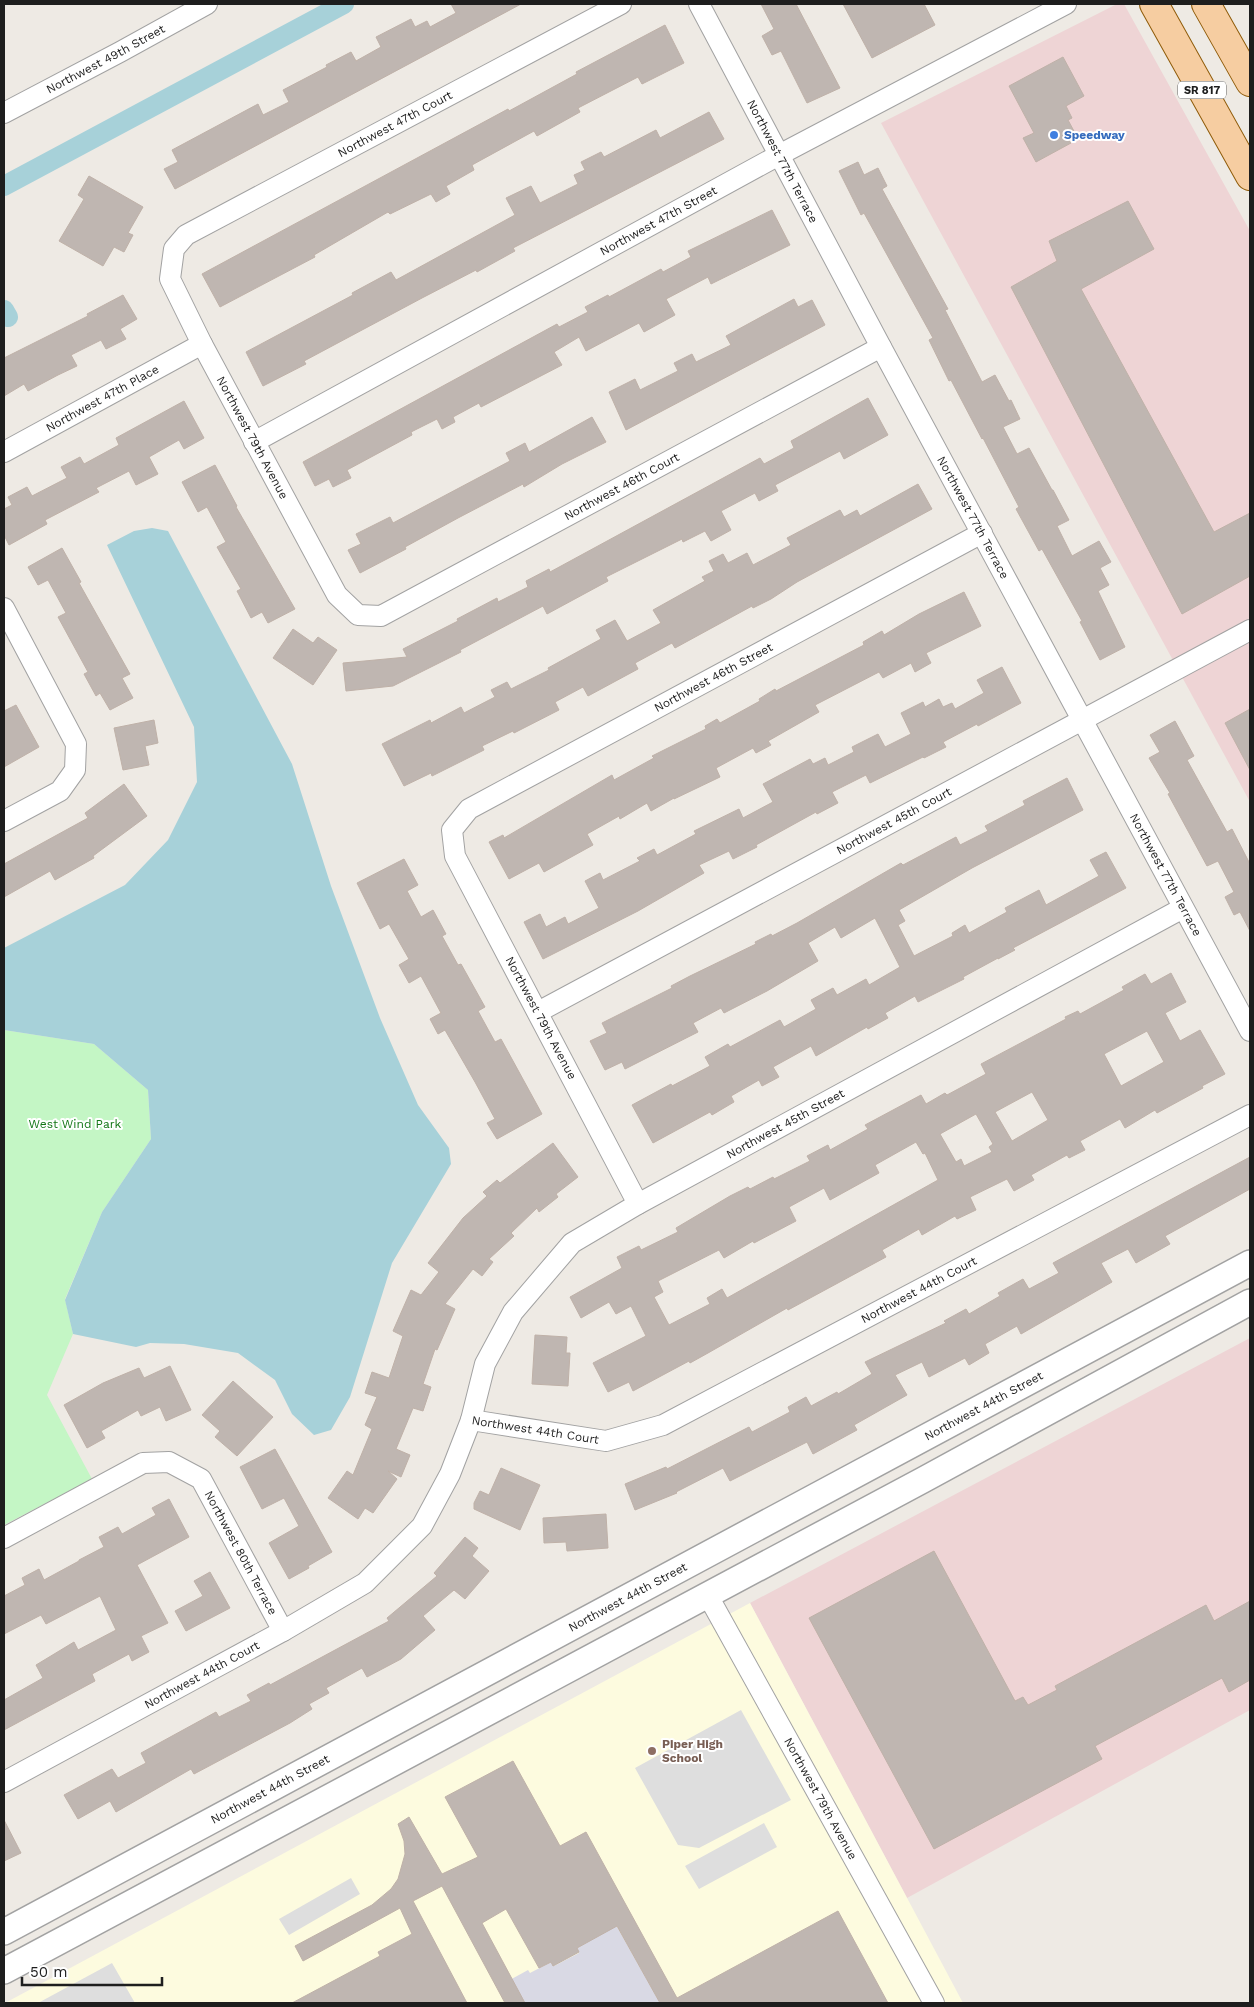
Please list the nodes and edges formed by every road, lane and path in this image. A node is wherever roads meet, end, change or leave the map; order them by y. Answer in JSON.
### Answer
{"nodes":[{"id":1,"x":207,"y":4,"type":"edge"},
{"id":2,"x":621,"y":4,"type":"edge"},
{"id":3,"x":699,"y":4,"type":"edge"},
{"id":4,"x":1066,"y":4,"type":"edge"},
{"id":5,"x":1154,"y":4,"type":"edge"},
{"id":6,"x":1206,"y":4,"type":"edge"},
{"id":7,"x":1250,"y":82,"type":"edge"},
{"id":8,"x":4,"y":113,"type":"edge"},
{"id":9,"x":779,"y":155,"type":"junction"},
{"id":10,"x":1250,"y":176,"type":"edge"},
{"id":11,"x":174,"y":250,"type":"joint"},
{"id":12,"x":202,"y":344,"type":"junction"},
{"id":13,"x":881,"y":347,"type":"junction"},
{"id":14,"x":254,"y":442,"type":"junction"},
{"id":15,"x":4,"y":452,"type":"edge"},
{"id":16,"x":982,"y":533,"type":"junction"},
{"id":17,"x":4,"y":608,"type":"edge"},
{"id":18,"x":358,"y":615,"type":"joint"},
{"id":19,"x":1250,"y":630,"type":"edge"},
{"id":20,"x":1083,"y":720,"type":"junction"},
{"id":21,"x":4,"y":821,"type":"edge"},
{"id":22,"x":452,"y":830,"type":"joint"},
{"id":23,"x":1184,"y":908,"type":"junction"},
{"id":24,"x":538,"y":1012,"type":"junction"},
{"id":25,"x":1250,"y":1031,"type":"edge"},
{"id":26,"x":1250,"y":1115,"type":"edge"},
{"id":27,"x":638,"y":1204,"type":"junction"},
{"id":28,"x":1250,"y":1262,"type":"edge"},
{"id":29,"x":1250,"y":1302,"type":"edge"},
{"id":30,"x":471,"y":1420,"type":"junction"},
{"id":31,"x":4,"y":1538,"type":"edge"},
{"id":32,"x":706,"y":1594,"type":"junction"},
{"id":33,"x":282,"y":1632,"type":"junction"},
{"id":34,"x":4,"y":1782,"type":"edge"},
{"id":35,"x":4,"y":1932,"type":"edge"},
{"id":36,"x":4,"y":1971,"type":"edge"},
{"id":37,"x":934,"y":2003,"type":"edge"}],
"edges":[{"from":1,"to":8,"type":"street","name":"Northwest 49th Street"},
{"from":2,"to":11,"type":"street","name":"Northwest 47th Court"},
{"from":3,"to":9,"type":"street","name":"Northwest 77th Terrace"},
{"from":4,"to":9,"type":"street","name":"Northwest 47th Street"},
{"from":5,"to":10,"type":"main road","number":"SR 817"},
{"from":6,"to":7,"type":"main road"},
{"from":9,"to":13,"type":"street","name":"Northwest 77th Terrace"},
{"from":9,"to":14,"type":"street","name":"Northwest 47th Street"},
{"from":11,"to":12,"type":"street","name":"Northwest 79th Avenue"},
{"from":12,"to":14,"type":"street","name":"Northwest 79th Avenue"},
{"from":12,"to":15,"type":"street","name":"Northwest 47th Place"},
{"from":13,"to":16,"type":"street","name":"Northwest 77th Terrace"},
{"from":13,"to":18,"type":"street","name":"Northwest 46th Court"},
{"from":14,"to":18,"type":"street","name":"Northwest 79th Avenue"},
{"from":16,"to":20,"type":"street","name":"Northwest 77th Terrace"},
{"from":16,"to":22,"type":"street","name":"Northwest 46th Street"},
{"from":17,"to":21,"type":"street"},
{"from":19,"to":20,"type":"street","name":"Northwest 45th Court"},
{"from":20,"to":23,"type":"street","name":"Northwest 77th Terrace"},
{"from":20,"to":24,"type":"street","name":"Northwest 45th Court"},
{"from":22,"to":24,"type":"street","name":"Northwest 79th Avenue"},
{"from":23,"to":25,"type":"street","name":"Northwest 77th Terrace"},
{"from":23,"to":27,"type":"street","name":"Northwest 45th Street"},
{"from":24,"to":27,"type":"street","name":"Northwest 79th Avenue"},
{"from":26,"to":30,"type":"street","name":"Northwest 44th Court"},
{"from":27,"to":30,"type":"street","name":"Northwest 45th Street"},
{"from":28,"to":35,"type":"street","name":"Northwest 44th Street"},
{"from":29,"to":32,"type":"street"},
{"from":30,"to":33,"type":"street","name":"Northwest 44th Court"},
{"from":31,"to":33,"type":"street","name":"Northwest 80th Terrace"},
{"from":32,"to":36,"type":"street"},
{"from":32,"to":37,"type":"street","name":"Northwest 79th Avenue"},
{"from":33,"to":34,"type":"street","name":"Northwest 44th Court"}]}
